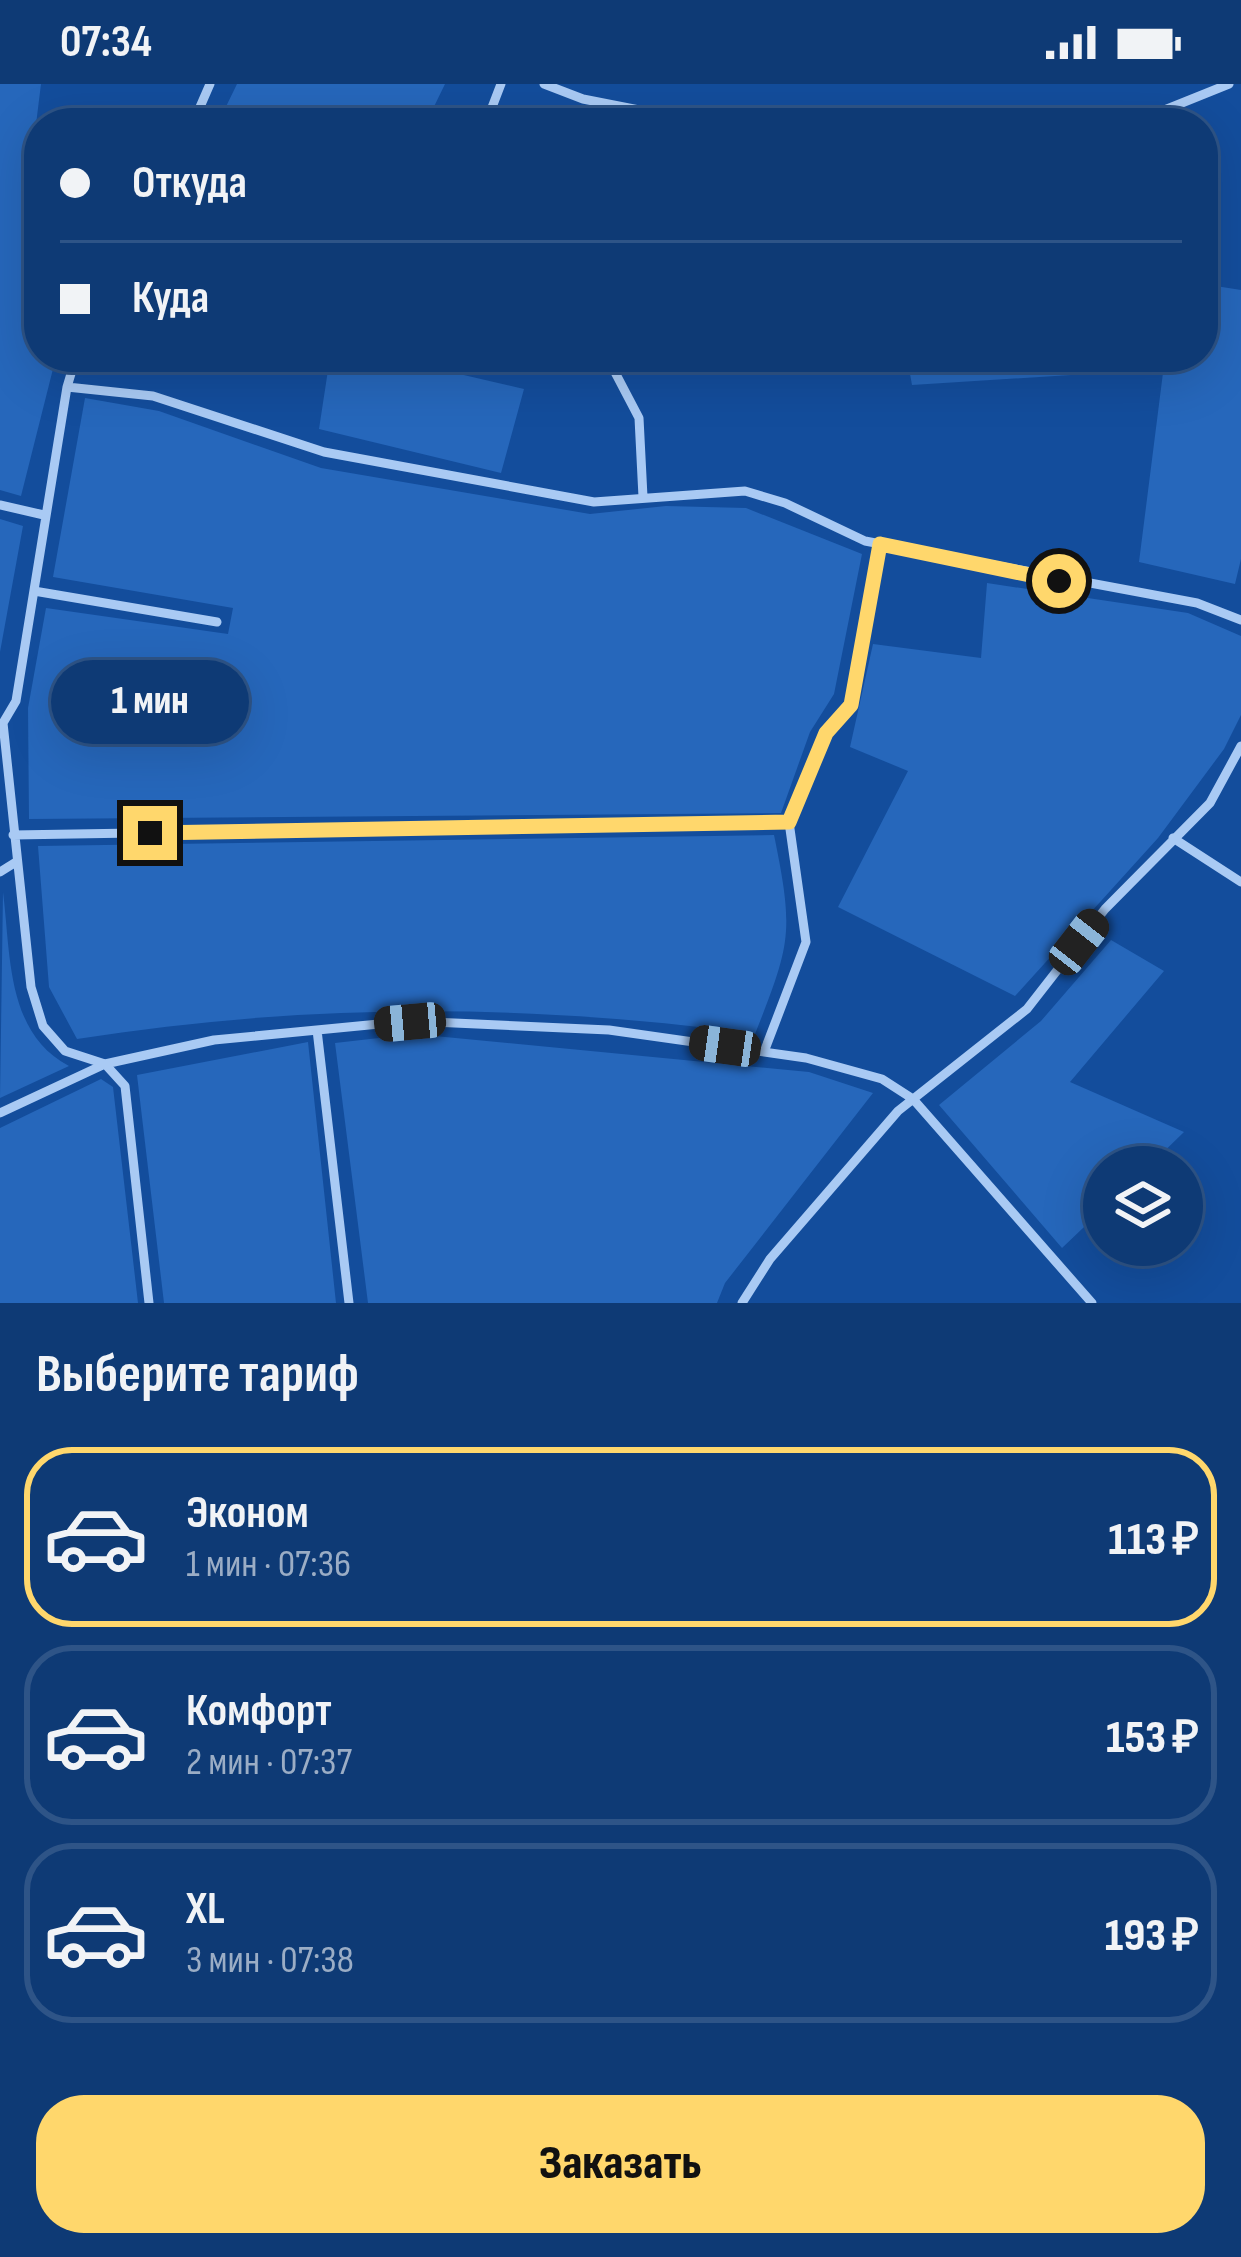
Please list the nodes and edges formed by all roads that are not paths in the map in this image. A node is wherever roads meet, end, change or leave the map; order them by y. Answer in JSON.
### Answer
{"nodes":[{"id":1,"x":544,"y":84,"type":"edge"},
{"id":2,"x":1228,"y":84,"type":"edge"},
{"id":3,"x":629,"y":108,"type":"edge"},
{"id":4,"x":1169,"y":108,"type":"edge"},
{"id":5,"x":72,"y":372,"type":"edge"},
{"id":6,"x":616,"y":372,"type":"edge"},
{"id":7,"x":67,"y":387,"type":"junction"},
{"id":8,"x":643,"y":496,"type":"junction"},
{"id":9,"x":0,"y":506,"type":"edge"},
{"id":10,"x":44,"y":515,"type":"junction"},
{"id":11,"x":880,"y":544,"type":"junction"},
{"id":12,"x":34,"y":591,"type":"junction"},
{"id":13,"x":1241,"y":620,"type":"edge"},
{"id":14,"x":217,"y":622,"type":"dead end"},
{"id":15,"x":0,"y":698,"type":"edge"},
{"id":16,"x":16,"y":701,"type":"junction"},
{"id":17,"x":1241,"y":746,"type":"edge"},
{"id":18,"x":789,"y":822,"type":"junction"},
{"id":19,"x":14,"y":835,"type":"junction"},
{"id":20,"x":1173,"y":838,"type":"junction"},
{"id":21,"x":16,"y":862,"type":"junction"},
{"id":22,"x":0,"y":872,"type":"edge"},
{"id":23,"x":1241,"y":882,"type":"edge"},
{"id":24,"x":317,"y":1030,"type":"junction"},
{"id":25,"x":764,"y":1052,"type":"junction"},
{"id":26,"x":105,"y":1064,"type":"junction"},
{"id":27,"x":913,"y":1099,"type":"junction"},
{"id":28,"x":0,"y":1113,"type":"edge"},
{"id":29,"x":149,"y":1303,"type":"edge"},
{"id":30,"x":349,"y":1303,"type":"edge"},
{"id":31,"x":742,"y":1303,"type":"edge"},
{"id":32,"x":1092,"y":1303,"type":"edge"}],
"edges":[{"from":1,"to":3,"type":"lane"},
{"from":2,"to":4,"type":"lane"},
{"from":5,"to":7,"type":"lane"},
{"from":6,"to":8,"type":"lane"},
{"from":7,"to":8,"type":"lane"},
{"from":7,"to":10,"type":"lane"},
{"from":8,"to":11,"type":"lane"},
{"from":9,"to":10,"type":"lane"},
{"from":10,"to":12,"type":"lane"},
{"from":11,"to":13,"type":"lane"},
{"from":11,"to":18,"type":"lane"},
{"from":12,"to":14,"type":"lane"},
{"from":12,"to":16,"type":"lane"},
{"from":15,"to":16,"type":"lane"},
{"from":16,"to":19,"type":"lane"},
{"from":17,"to":20,"type":"lane"},
{"from":18,"to":19,"type":"lane"},
{"from":18,"to":25,"type":"lane"},
{"from":19,"to":21,"type":"lane"},
{"from":20,"to":23,"type":"lane"},
{"from":20,"to":27,"type":"lane"},
{"from":21,"to":22,"type":"lane"},
{"from":21,"to":26,"type":"lane"},
{"from":24,"to":25,"type":"lane"},
{"from":24,"to":26,"type":"lane"},
{"from":24,"to":30,"type":"lane"},
{"from":25,"to":27,"type":"lane"},
{"from":26,"to":28,"type":"lane"},
{"from":26,"to":29,"type":"lane"},
{"from":27,"to":31,"type":"lane"},
{"from":27,"to":32,"type":"lane"}]}
